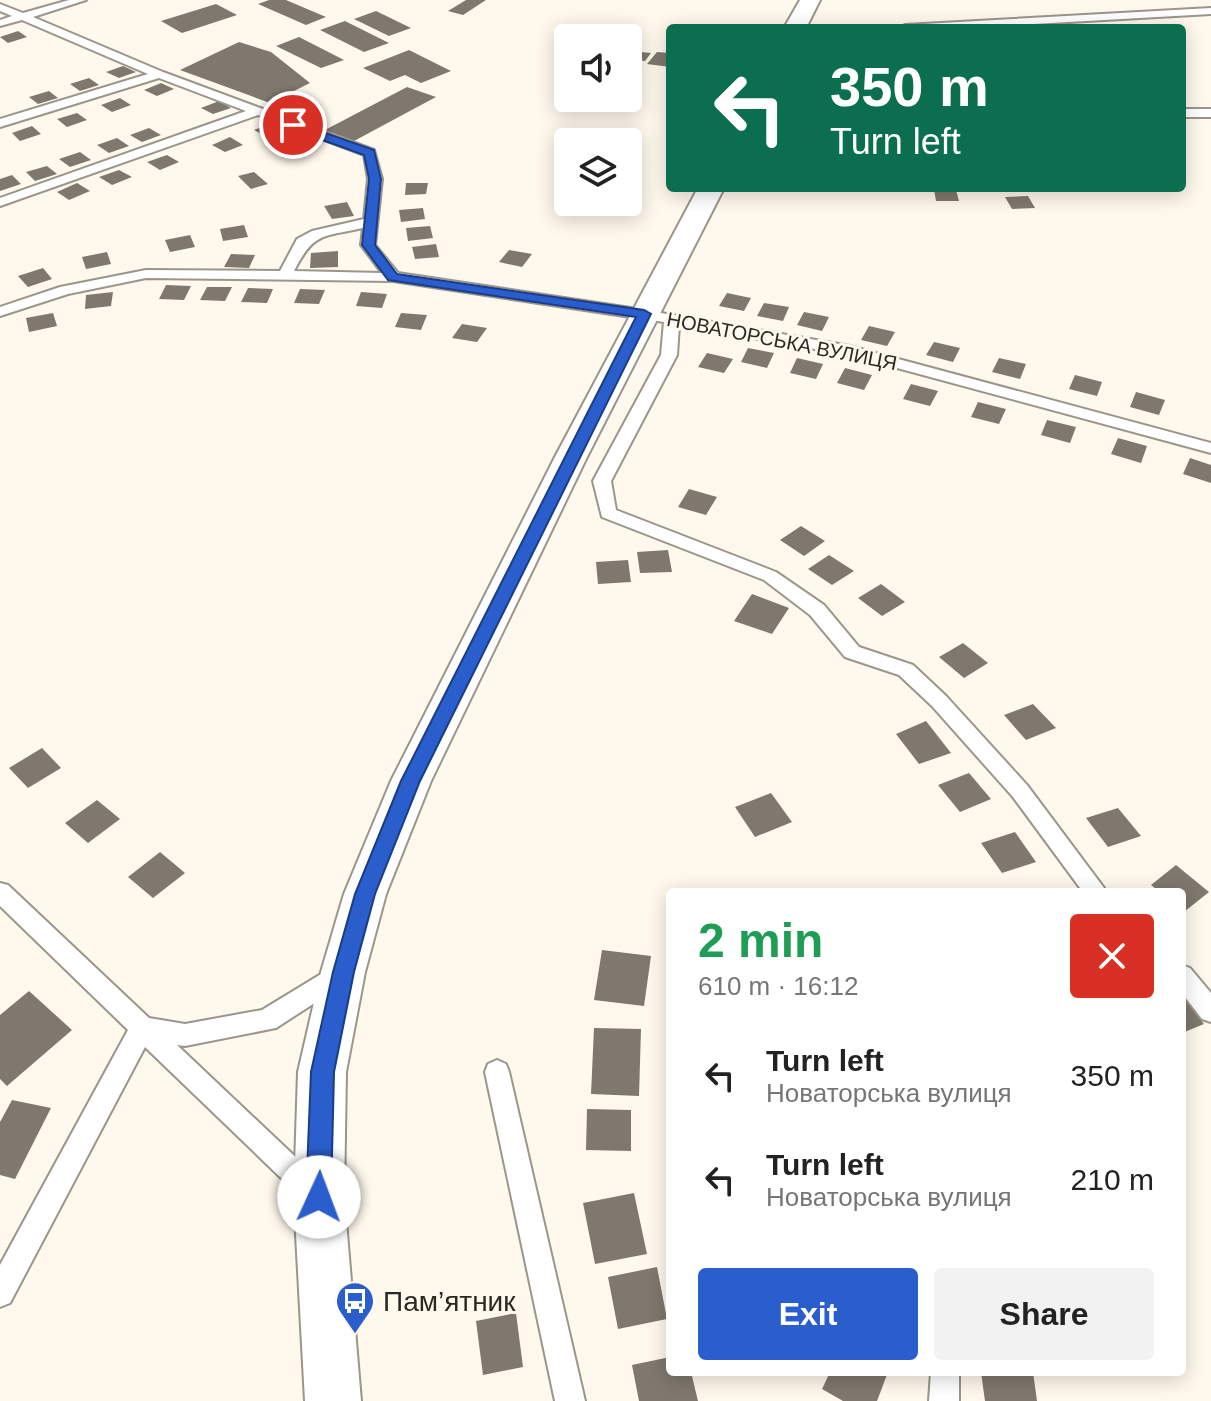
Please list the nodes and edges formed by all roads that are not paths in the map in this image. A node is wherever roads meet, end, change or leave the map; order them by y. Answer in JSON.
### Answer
{"nodes":[{"id":1,"x":81,"y":0,"type":"edge"},
{"id":2,"x":810,"y":0,"type":"edge"},
{"id":3,"x":0,"y":7,"type":"edge"},
{"id":4,"x":1211,"y":11,"type":"edge"},
{"id":5,"x":26,"y":16,"type":"junction"},
{"id":6,"x":0,"y":23,"type":"edge"},
{"id":7,"x":797,"y":24,"type":"edge"},
{"id":8,"x":977,"y":24,"type":"edge"},
{"id":9,"x":159,"y":74,"type":"junction"},
{"id":10,"x":255,"y":112,"type":"junction"},
{"id":11,"x":1186,"y":113,"type":"edge"},
{"id":12,"x":1211,"y":113,"type":"edge"},
{"id":13,"x":0,"y":123,"type":"edge"},
{"id":14,"x":709,"y":192,"type":"edge"},
{"id":15,"x":0,"y":202,"type":"edge"},
{"id":16,"x":371,"y":222,"type":"junction"},
{"id":17,"x":286,"y":274,"type":"junction"},
{"id":18,"x":393,"y":277,"type":"junction"},
{"id":19,"x":0,"y":312,"type":"edge"},
{"id":20,"x":658,"y":316,"type":"junction"},
{"id":21,"x":1211,"y":448,"type":"edge"},
{"id":22,"x":1093,"y":888,"type":"edge"},
{"id":23,"x":0,"y":892,"type":"edge"},
{"id":24,"x":343,"y":972,"type":"junction"},
{"id":25,"x":1186,"y":980,"type":"edge"},
{"id":26,"x":1211,"y":1011,"type":"edge"},
{"id":27,"x":142,"y":1028,"type":"junction"},
{"id":28,"x":497,"y":1072,"type":"dead end"},
{"id":29,"x":319,"y":1197,"type":"junction"},
{"id":30,"x":0,"y":1293,"type":"edge"},
{"id":31,"x":945,"y":1376,"type":"edge"},
{"id":32,"x":333,"y":1401,"type":"edge"},
{"id":33,"x":570,"y":1401,"type":"edge"},
{"id":34,"x":944,"y":1401,"type":"edge"}],
"edges":[{"from":1,"to":5,"type":"street"},
{"from":2,"to":7,"type":"highway"},
{"from":3,"to":5,"type":"street"},
{"from":4,"to":8,"type":"street"},
{"from":5,"to":6,"type":"street"},
{"from":5,"to":9,"type":"street"},
{"from":9,"to":10,"type":"street"},
{"from":9,"to":13,"type":"street"},
{"from":10,"to":15,"type":"street"},
{"from":10,"to":16,"type":"street"},
{"from":11,"to":12,"type":"street"},
{"from":14,"to":20,"type":"highway"},
{"from":16,"to":17,"type":"street"},
{"from":16,"to":18,"type":"street"},
{"from":17,"to":18,"type":"street","name":"НОВАТОРСЬКА ВУЛИЦЯ"},
{"from":17,"to":19,"type":"street","name":"НОВАТОРСЬКА ВУЛИЦЯ"},
{"from":18,"to":20,"type":"street","name":"НОВАТОРСЬКА ВУЛИЦЯ"},
{"from":20,"to":21,"type":"street","name":"НОВАТОРСЬКА ВУЛИЦЯ"},
{"from":20,"to":22,"type":"street"},
{"from":20,"to":24,"type":"highway"},
{"from":23,"to":27,"type":"street"},
{"from":24,"to":27,"type":"street"},
{"from":24,"to":29,"type":"highway"},
{"from":25,"to":26,"type":"street"},
{"from":27,"to":29,"type":"street"},
{"from":27,"to":30,"type":"street"},
{"from":28,"to":33,"type":"street"},
{"from":29,"to":32,"type":"highway"},
{"from":31,"to":34,"type":"street"}]}
